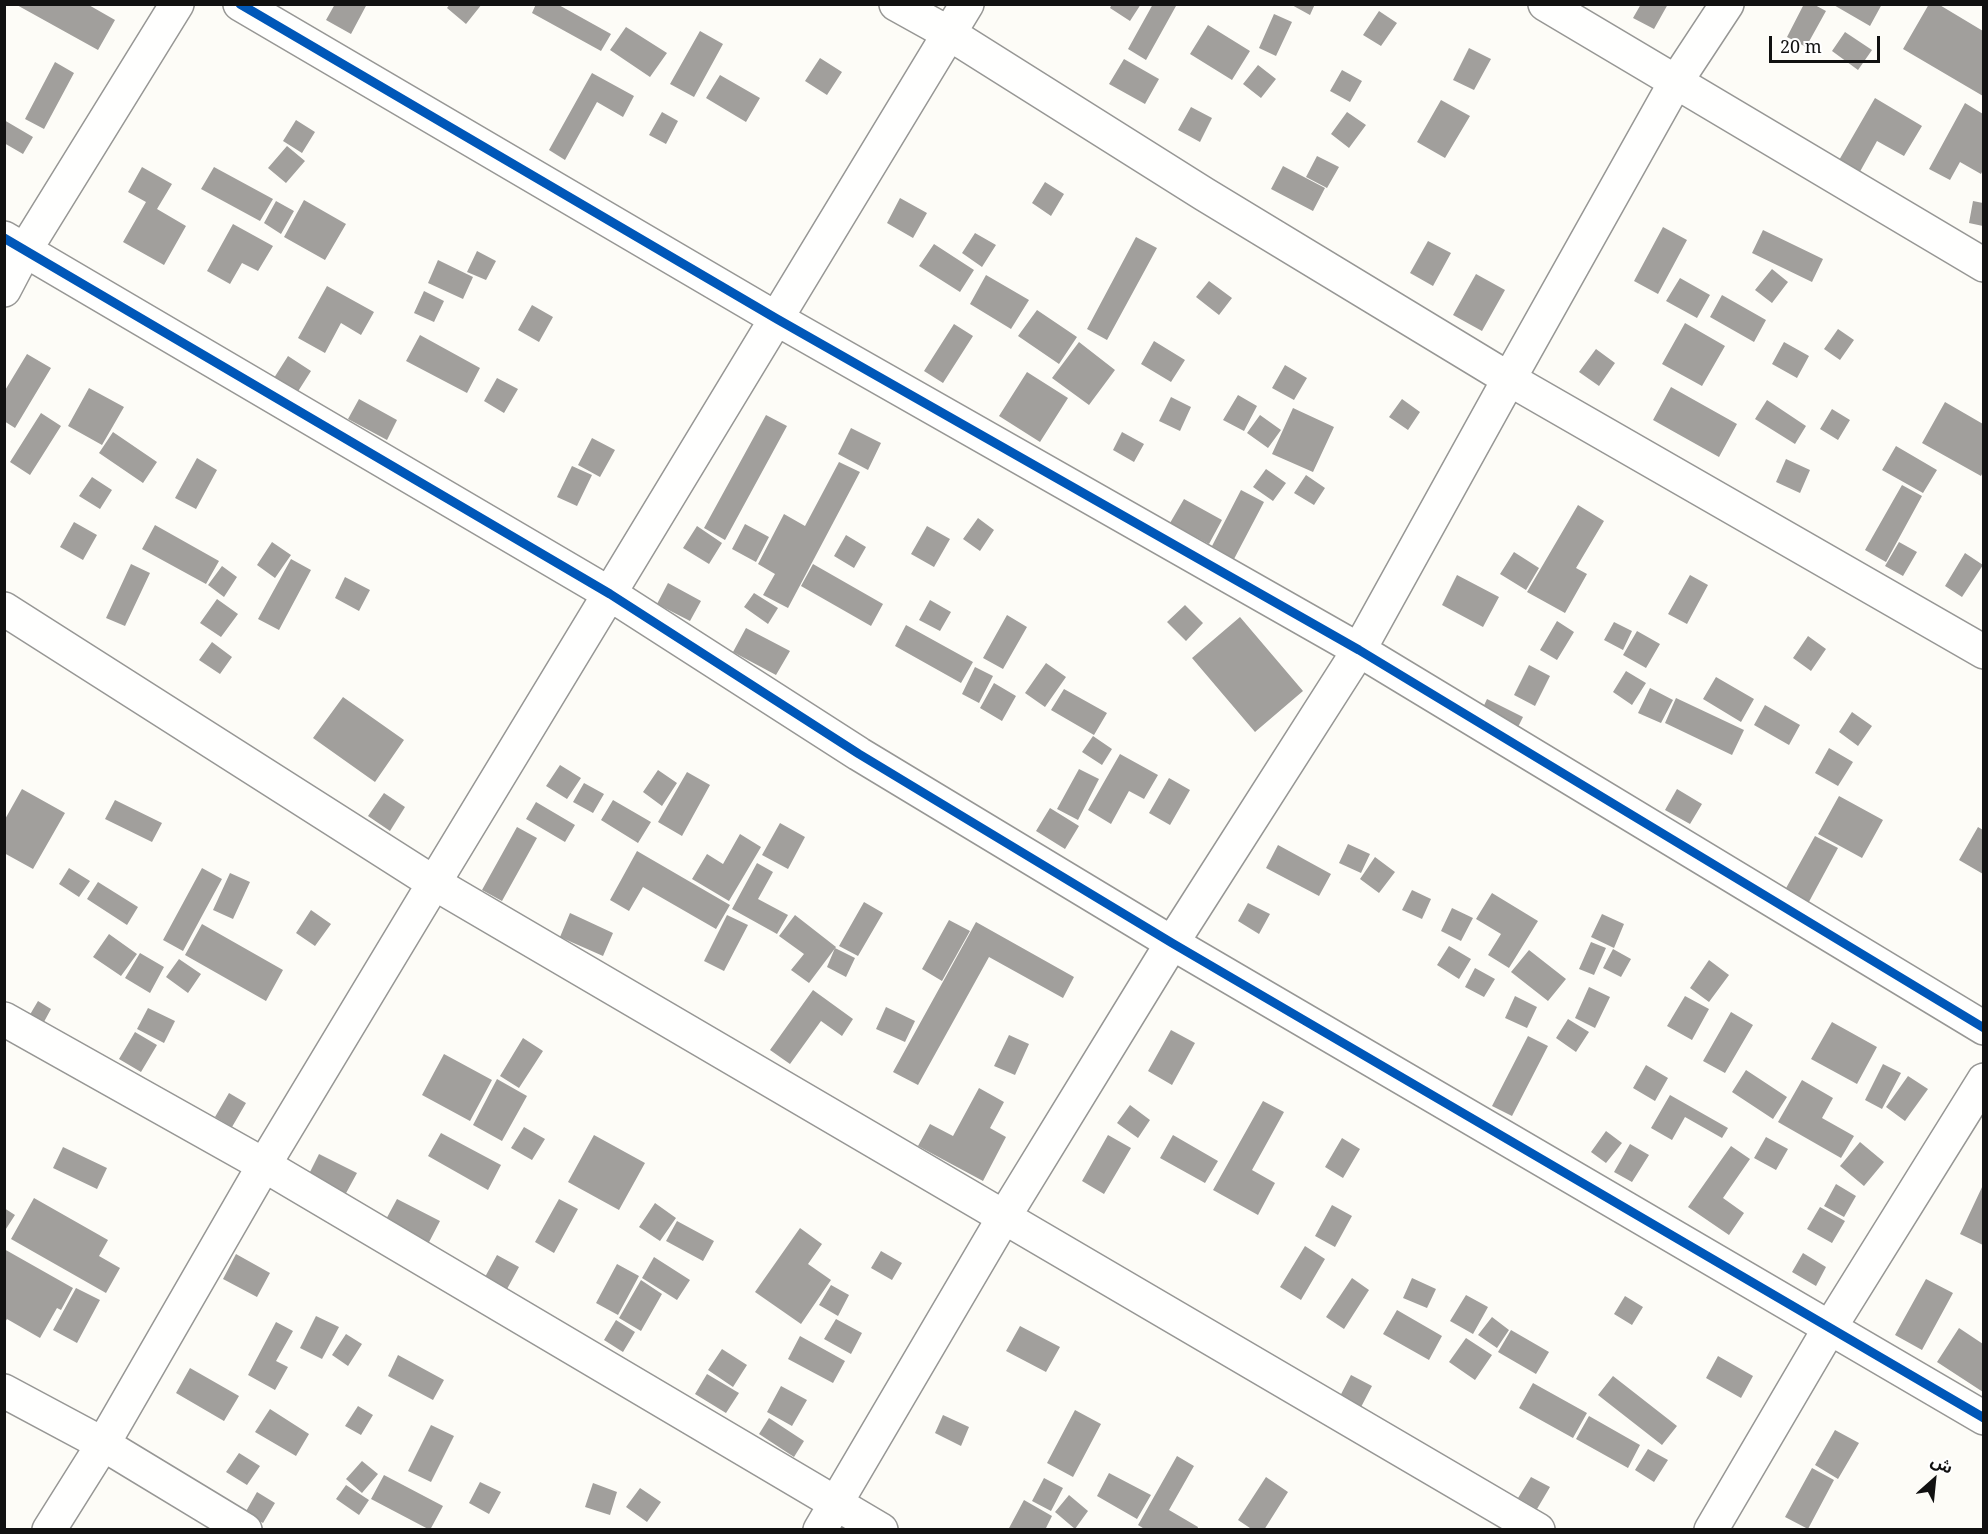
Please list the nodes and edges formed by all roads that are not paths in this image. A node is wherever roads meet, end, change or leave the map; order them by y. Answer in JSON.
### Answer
{"nodes":[{"id":1,"x":177,"y":4,"type":"edge"},
{"id":2,"x":240,"y":4,"type":"edge"},
{"id":3,"x":896,"y":4,"type":"edge"},
{"id":4,"x":967,"y":4,"type":"edge"},
{"id":5,"x":1545,"y":4,"type":"edge"},
{"id":6,"x":1727,"y":4,"type":"edge"},
{"id":7,"x":950,"y":34,"type":"junction"},
{"id":8,"x":1675,"y":83,"type":"junction"},
{"id":9,"x":15,"y":244,"type":"edge"},
{"id":10,"x":1983,"y":265,"type":"edge"},
{"id":11,"x":4,"y":290,"type":"edge"},
{"id":12,"x":777,"y":319,"type":"junction"},
{"id":13,"x":1509,"y":379,"type":"junction"},
{"id":14,"x":610,"y":594,"type":"junction"},
{"id":15,"x":4,"y":609,"type":"edge"},
{"id":16,"x":1359,"y":650,"type":"junction"},
{"id":17,"x":1983,"y":652,"type":"edge"},
{"id":18,"x":434,"y":883,"type":"junction"},
{"id":19,"x":1172,"y":943,"type":"junction"},
{"id":20,"x":4,"y":1019,"type":"edge"},
{"id":21,"x":1983,"y":1028,"type":"edge"},
{"id":22,"x":1983,"y":1080,"type":"edge"},
{"id":23,"x":264,"y":1165,"type":"junction"},
{"id":24,"x":1004,"y":1217,"type":"junction"},
{"id":25,"x":1829,"y":1329,"type":"junction"},
{"id":26,"x":4,"y":1390,"type":"edge"},
{"id":27,"x":1983,"y":1418,"type":"edge"},
{"id":28,"x":103,"y":1444,"type":"junction"},
{"id":29,"x":828,"y":1516,"type":"edge"},
{"id":30,"x":49,"y":1530,"type":"edge"},
{"id":31,"x":245,"y":1530,"type":"edge"},
{"id":32,"x":881,"y":1530,"type":"edge"},
{"id":33,"x":1538,"y":1530,"type":"edge"},
{"id":34,"x":1711,"y":1530,"type":"edge"}],
"edges":[{"from":1,"to":9,"type":"street"},
{"from":2,"to":12,"type":"street"},
{"from":3,"to":7,"type":"street"},
{"from":4,"to":7,"type":"street"},
{"from":5,"to":8,"type":"street"},
{"from":6,"to":8,"type":"street"},
{"from":7,"to":12,"type":"street"},
{"from":7,"to":13,"type":"street"},
{"from":8,"to":10,"type":"street"},
{"from":8,"to":13,"type":"street"},
{"from":9,"to":11,"type":"street"},
{"from":9,"to":14,"type":"street"},
{"from":12,"to":14,"type":"street"},
{"from":12,"to":16,"type":"street"},
{"from":13,"to":16,"type":"street"},
{"from":13,"to":17,"type":"street"},
{"from":14,"to":18,"type":"street"},
{"from":14,"to":19,"type":"street"},
{"from":15,"to":18,"type":"street"},
{"from":16,"to":19,"type":"street"},
{"from":16,"to":21,"type":"street"},
{"from":18,"to":23,"type":"street"},
{"from":18,"to":24,"type":"street"},
{"from":19,"to":24,"type":"street"},
{"from":19,"to":25,"type":"street"},
{"from":20,"to":23,"type":"street"},
{"from":22,"to":25,"type":"street"},
{"from":23,"to":28,"type":"street"},
{"from":23,"to":29,"type":"street"},
{"from":24,"to":29,"type":"street"},
{"from":24,"to":33,"type":"street"},
{"from":25,"to":27,"type":"street"},
{"from":25,"to":34,"type":"street"},
{"from":26,"to":28,"type":"street"},
{"from":28,"to":30,"type":"street"},
{"from":28,"to":31,"type":"street"},
{"from":29,"to":32,"type":"street"}]}
